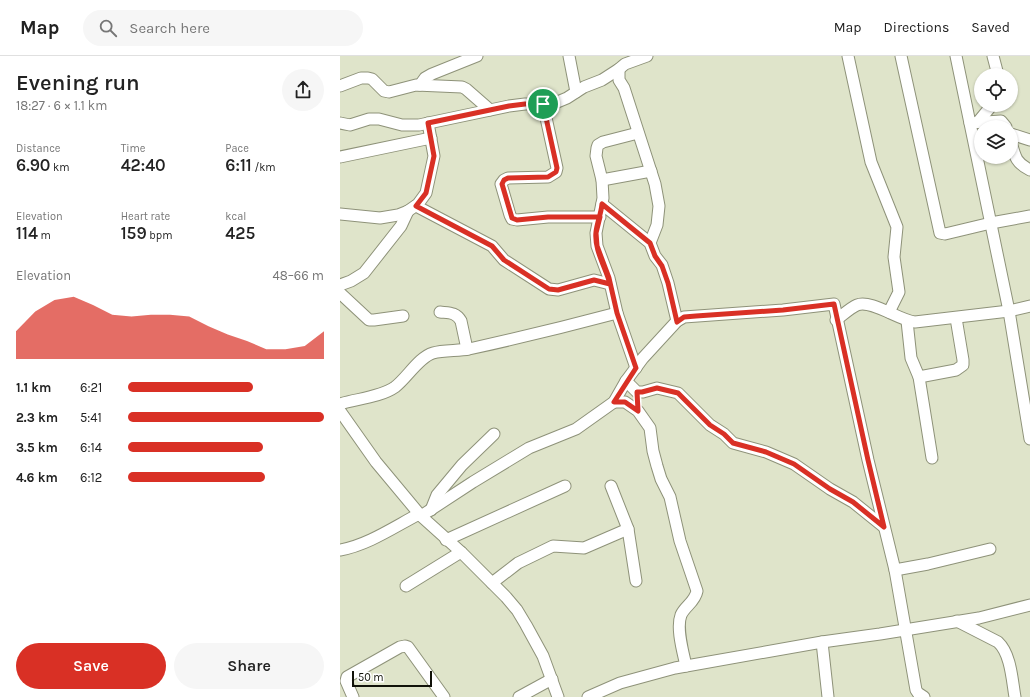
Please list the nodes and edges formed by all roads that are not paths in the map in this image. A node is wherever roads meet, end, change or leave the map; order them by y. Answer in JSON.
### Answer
{"nodes":[{"id":1,"x":477,"y":56,"type":"edge"},
{"id":2,"x":569,"y":56,"type":"edge"},
{"id":3,"x":647,"y":56,"type":"edge"},
{"id":4,"x":848,"y":56,"type":"edge"},
{"id":5,"x":901,"y":56,"type":"edge"},
{"id":6,"x":956,"y":56,"type":"edge"},
{"id":7,"x":993,"y":56,"type":"edge"},
{"id":8,"x":996,"y":68,"type":"edge"},
{"id":9,"x":619,"y":69,"type":"junction"},
{"id":10,"x":420,"y":85,"type":"junction"},
{"id":11,"x":340,"y":86,"type":"edge"},
{"id":12,"x":576,"y":92,"type":"junction"},
{"id":13,"x":543,"y":104,"type":"junction"},
{"id":14,"x":490,"y":110,"type":"junction"},
{"id":15,"x":985,"y":112,"type":"edge"},
{"id":16,"x":977,"y":120,"type":"edge"},
{"id":17,"x":340,"y":123,"type":"edge"},
{"id":18,"x":428,"y":123,"type":"junction"},
{"id":19,"x":974,"y":123,"type":"edge"},
{"id":20,"x":638,"y":133,"type":"junction"},
{"id":21,"x":1018,"y":136,"type":"edge"},
{"id":22,"x":431,"y":138,"type":"junction"},
{"id":23,"x":1030,"y":140,"type":"edge"},
{"id":24,"x":340,"y":156,"type":"edge"},
{"id":25,"x":1018,"y":162,"type":"edge"},
{"id":26,"x":981,"y":164,"type":"edge"},
{"id":27,"x":651,"y":170,"type":"junction"},
{"id":28,"x":1030,"y":170,"type":"edge"},
{"id":29,"x":602,"y":180,"type":"junction"},
{"id":30,"x":602,"y":204,"type":"junction"},
{"id":31,"x":412,"y":208,"type":"junction"},
{"id":32,"x":340,"y":214,"type":"edge"},
{"id":33,"x":1030,"y":216,"type":"edge"},
{"id":34,"x":600,"y":217,"type":"junction"},
{"id":35,"x":991,"y":223,"type":"junction"},
{"id":36,"x":650,"y":243,"type":"junction"},
{"id":37,"x":340,"y":284,"type":"edge"},
{"id":38,"x":610,"y":284,"type":"junction"},
{"id":39,"x":340,"y":293,"type":"edge"},
{"id":40,"x":1030,"y":306,"type":"edge"},
{"id":41,"x":1009,"y":311,"type":"junction"},
{"id":42,"x":440,"y":312,"type":"dead end"},
{"id":43,"x":889,"y":312,"type":"junction"},
{"id":44,"x":617,"y":313,"type":"junction"},
{"id":45,"x":403,"y":316,"type":"dead end"},
{"id":46,"x":956,"y":318,"type":"junction"},
{"id":47,"x":836,"y":320,"type":"junction"},
{"id":48,"x":907,"y":320,"type":"junction"},
{"id":49,"x":677,"y":322,"type":"junction"},
{"id":50,"x":467,"y":349,"type":"junction"},
{"id":51,"x":636,"y":368,"type":"junction"},
{"id":52,"x":919,"y":378,"type":"junction"},
{"id":53,"x":626,"y":381,"type":"junction"},
{"id":54,"x":637,"y":392,"type":"junction"},
{"id":55,"x":614,"y":402,"type":"junction"},
{"id":56,"x":340,"y":404,"type":"edge"},
{"id":57,"x":340,"y":411,"type":"edge"},
{"id":58,"x":638,"y":411,"type":"junction"},
{"id":59,"x":494,"y":434,"type":"dead end"},
{"id":60,"x":1030,"y":438,"type":"edge"},
{"id":61,"x":932,"y":458,"type":"dead end"},
{"id":62,"x":565,"y":486,"type":"dead end"},
{"id":63,"x":611,"y":486,"type":"dead end"},
{"id":64,"x":431,"y":510,"type":"junction"},
{"id":65,"x":420,"y":515,"type":"junction"},
{"id":66,"x":884,"y":527,"type":"junction"},
{"id":67,"x":628,"y":529,"type":"junction"},
{"id":68,"x":446,"y":540,"type":"junction"},
{"id":69,"x":990,"y":549,"type":"dead end"},
{"id":70,"x":340,"y":550,"type":"edge"},
{"id":71,"x":461,"y":552,"type":"junction"},
{"id":72,"x":895,"y":570,"type":"junction"},
{"id":73,"x":636,"y":580,"type":"dead end"},
{"id":74,"x":492,"y":583,"type":"junction"},
{"id":75,"x":406,"y":586,"type":"dead end"},
{"id":76,"x":1030,"y":605,"type":"edge"},
{"id":77,"x":957,"y":621,"type":"junction"},
{"id":78,"x":905,"y":630,"type":"junction"},
{"id":79,"x":822,"y":642,"type":"junction"},
{"id":80,"x":686,"y":666,"type":"junction"},
{"id":81,"x":552,"y":679,"type":"junction"},
{"id":82,"x":347,"y":692,"type":"edge"},
{"id":83,"x":920,"y":696,"type":"edge"},
{"id":84,"x":444,"y":697,"type":"edge"},
{"id":85,"x":519,"y":697,"type":"edge"},
{"id":86,"x":558,"y":697,"type":"edge"},
{"id":87,"x":588,"y":697,"type":"edge"},
{"id":88,"x":828,"y":697,"type":"edge"},
{"id":89,"x":1015,"y":697,"type":"edge"}],
"edges":[{"from":1,"to":10,"type":"street"},
{"from":2,"to":12,"type":"street"},
{"from":3,"to":9,"type":"street"},
{"from":4,"to":43,"type":"street"},
{"from":5,"to":35,"type":"street"},
{"from":6,"to":19,"type":"street"},
{"from":7,"to":8,"type":"street"},
{"from":9,"to":12,"type":"street"},
{"from":9,"to":20,"type":"street"},
{"from":10,"to":11,"type":"street"},
{"from":10,"to":14,"type":"street"},
{"from":12,"to":13,"type":"street"},
{"from":13,"to":14,"type":"street"},
{"from":13,"to":34,"type":"street"},
{"from":14,"to":18,"type":"street"},
{"from":15,"to":16,"type":"street"},
{"from":17,"to":18,"type":"street"},
{"from":18,"to":22,"type":"street"},
{"from":20,"to":27,"type":"street"},
{"from":20,"to":29,"type":"street"},
{"from":21,"to":23,"type":"street"},
{"from":22,"to":24,"type":"street"},
{"from":22,"to":31,"type":"street"},
{"from":25,"to":28,"type":"street"},
{"from":26,"to":35,"type":"street"},
{"from":27,"to":29,"type":"street"},
{"from":27,"to":36,"type":"street"},
{"from":29,"to":30,"type":"street"},
{"from":30,"to":34,"type":"street"},
{"from":30,"to":36,"type":"street"},
{"from":31,"to":32,"type":"street"},
{"from":31,"to":37,"type":"street"},
{"from":31,"to":38,"type":"street"},
{"from":33,"to":35,"type":"street"},
{"from":34,"to":38,"type":"street"},
{"from":35,"to":41,"type":"street"},
{"from":36,"to":49,"type":"street"},
{"from":38,"to":44,"type":"street"},
{"from":39,"to":45,"type":"street"},
{"from":40,"to":41,"type":"street"},
{"from":41,"to":46,"type":"street"},
{"from":41,"to":60,"type":"street"},
{"from":42,"to":50,"type":"street"},
{"from":43,"to":47,"type":"street"},
{"from":43,"to":48,"type":"street"},
{"from":44,"to":50,"type":"street"},
{"from":44,"to":51,"type":"street"},
{"from":46,"to":48,"type":"street"},
{"from":46,"to":52,"type":"street"},
{"from":47,"to":49,"type":"street"},
{"from":47,"to":66,"type":"street"},
{"from":48,"to":52,"type":"street"},
{"from":49,"to":51,"type":"street"},
{"from":50,"to":56,"type":"street"},
{"from":51,"to":53,"type":"street"},
{"from":52,"to":61,"type":"street"},
{"from":53,"to":54,"type":"street"},
{"from":53,"to":55,"type":"street"},
{"from":54,"to":58,"type":"street"},
{"from":54,"to":66,"type":"street"},
{"from":55,"to":58,"type":"street"},
{"from":55,"to":64,"type":"street"},
{"from":57,"to":65,"type":"street"},
{"from":58,"to":80,"type":"street"},
{"from":59,"to":64,"type":"street"},
{"from":62,"to":68,"type":"street"},
{"from":63,"to":67,"type":"street"},
{"from":64,"to":65,"type":"street"},
{"from":65,"to":68,"type":"street"},
{"from":65,"to":70,"type":"street"},
{"from":66,"to":72,"type":"street"},
{"from":67,"to":73,"type":"street"},
{"from":67,"to":74,"type":"street"},
{"from":68,"to":71,"type":"street"},
{"from":69,"to":72,"type":"street"},
{"from":71,"to":74,"type":"street"},
{"from":71,"to":75,"type":"street"},
{"from":72,"to":78,"type":"street"},
{"from":74,"to":81,"type":"street"},
{"from":76,"to":77,"type":"street"},
{"from":77,"to":78,"type":"street"},
{"from":77,"to":89,"type":"street"},
{"from":78,"to":79,"type":"street"},
{"from":78,"to":83,"type":"street"},
{"from":79,"to":80,"type":"street"},
{"from":79,"to":88,"type":"street"},
{"from":80,"to":87,"type":"street"},
{"from":81,"to":85,"type":"street"},
{"from":81,"to":86,"type":"street"},
{"from":82,"to":84,"type":"street"}]}
